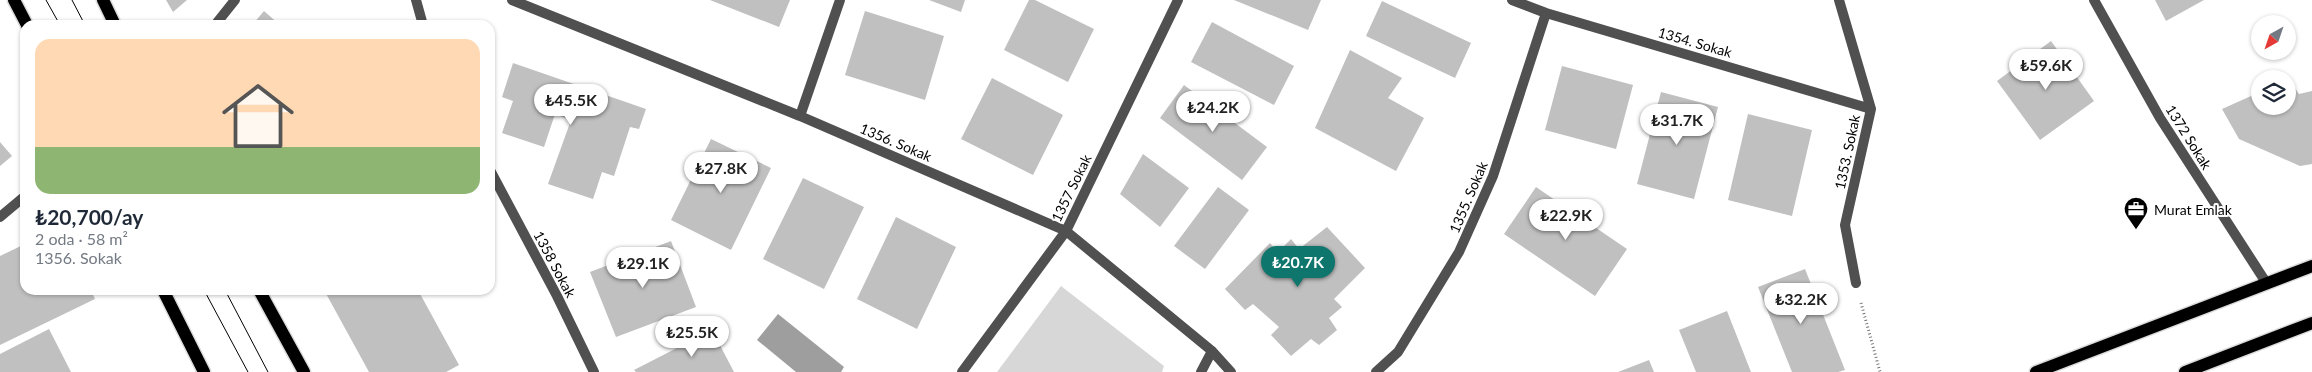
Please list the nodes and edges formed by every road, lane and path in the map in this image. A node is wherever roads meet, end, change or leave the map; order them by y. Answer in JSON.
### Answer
{"nodes":[{"id":1,"x":14,"y":0,"type":"edge"},
{"id":2,"x":103,"y":0,"type":"edge"},
{"id":3,"x":235,"y":0,"type":"edge"},
{"id":4,"x":416,"y":0,"type":"edge"},
{"id":5,"x":512,"y":0,"type":"edge"},
{"id":6,"x":840,"y":0,"type":"edge"},
{"id":7,"x":1178,"y":0,"type":"edge"},
{"id":8,"x":1512,"y":0,"type":"edge"},
{"id":9,"x":1839,"y":0,"type":"edge"},
{"id":10,"x":2094,"y":0,"type":"edge"},
{"id":11,"x":1546,"y":13,"type":"junction"},
{"id":12,"x":24,"y":20,"type":"edge"},
{"id":13,"x":113,"y":20,"type":"edge"},
{"id":14,"x":219,"y":20,"type":"edge"},
{"id":15,"x":422,"y":20,"type":"edge"},
{"id":16,"x":1871,"y":109,"type":"junction"},
{"id":17,"x":800,"y":116,"type":"junction"},
{"id":18,"x":495,"y":179,"type":"edge"},
{"id":19,"x":20,"y":200,"type":"edge"},
{"id":20,"x":0,"y":216,"type":"edge"},
{"id":21,"x":1066,"y":231,"type":"junction"},
{"id":22,"x":2312,"y":266,"type":"edge"},
{"id":23,"x":1856,"y":283,"type":"dead end"},
{"id":24,"x":2267,"y":284,"type":"junction"},
{"id":25,"x":166,"y":295,"type":"edge"},
{"id":26,"x":262,"y":295,"type":"edge"},
{"id":27,"x":1863,"y":311,"type":"dead end"},
{"id":28,"x":2312,"y":323,"type":"edge"},
{"id":29,"x":1212,"y":351,"type":"junction"},
{"id":30,"x":2205,"y":369,"type":"edge"},
{"id":31,"x":204,"y":372,"type":"edge"},
{"id":32,"x":304,"y":372,"type":"edge"},
{"id":33,"x":594,"y":372,"type":"edge"},
{"id":34,"x":962,"y":372,"type":"edge"},
{"id":35,"x":1201,"y":372,"type":"edge"},
{"id":36,"x":1231,"y":372,"type":"edge"},
{"id":37,"x":1376,"y":372,"type":"edge"},
{"id":38,"x":1880,"y":372,"type":"edge"},
{"id":39,"x":2036,"y":372,"type":"edge"},
{"id":40,"x":2185,"y":372,"type":"edge"}],
"edges":[{"from":1,"to":12,"type":"main road"},
{"from":2,"to":13,"type":"main road"},
{"from":3,"to":14,"type":"street"},
{"from":4,"to":15,"type":"street"},
{"from":5,"to":17,"type":"street","name":"1356. Sokak"},
{"from":6,"to":17,"type":"street"},
{"from":7,"to":21,"type":"street","name":"1357 Sokak"},
{"from":8,"to":11,"type":"street","name":"1354. Sokak"},
{"from":9,"to":16,"type":"street","name":"1353. Sokak"},
{"from":10,"to":24,"type":"street","name":"1372 Sokak"},
{"from":11,"to":16,"type":"street","name":"1354. Sokak"},
{"from":11,"to":37,"type":"street","name":"1355. Sokak"},
{"from":16,"to":23,"type":"street","name":"1353. Sokak"},
{"from":17,"to":21,"type":"street","name":"1356. Sokak"},
{"from":18,"to":33,"type":"street","name":"1358 Sokak"},
{"from":19,"to":20,"type":"street"},
{"from":21,"to":29,"type":"street","name":"1356. Sokak"},
{"from":21,"to":34,"type":"street","name":"1357 Sokak"},
{"from":22,"to":24,"type":"main road"},
{"from":24,"to":39,"type":"main road"},
{"from":25,"to":31,"type":"main road"},
{"from":26,"to":32,"type":"main road"},
{"from":27,"to":38,"type":"path"},
{"from":28,"to":30,"type":"main road"},
{"from":29,"to":35,"type":"street"},
{"from":29,"to":36,"type":"street","name":"1356. Sokak"},
{"from":30,"to":40,"type":"main road"}]}
